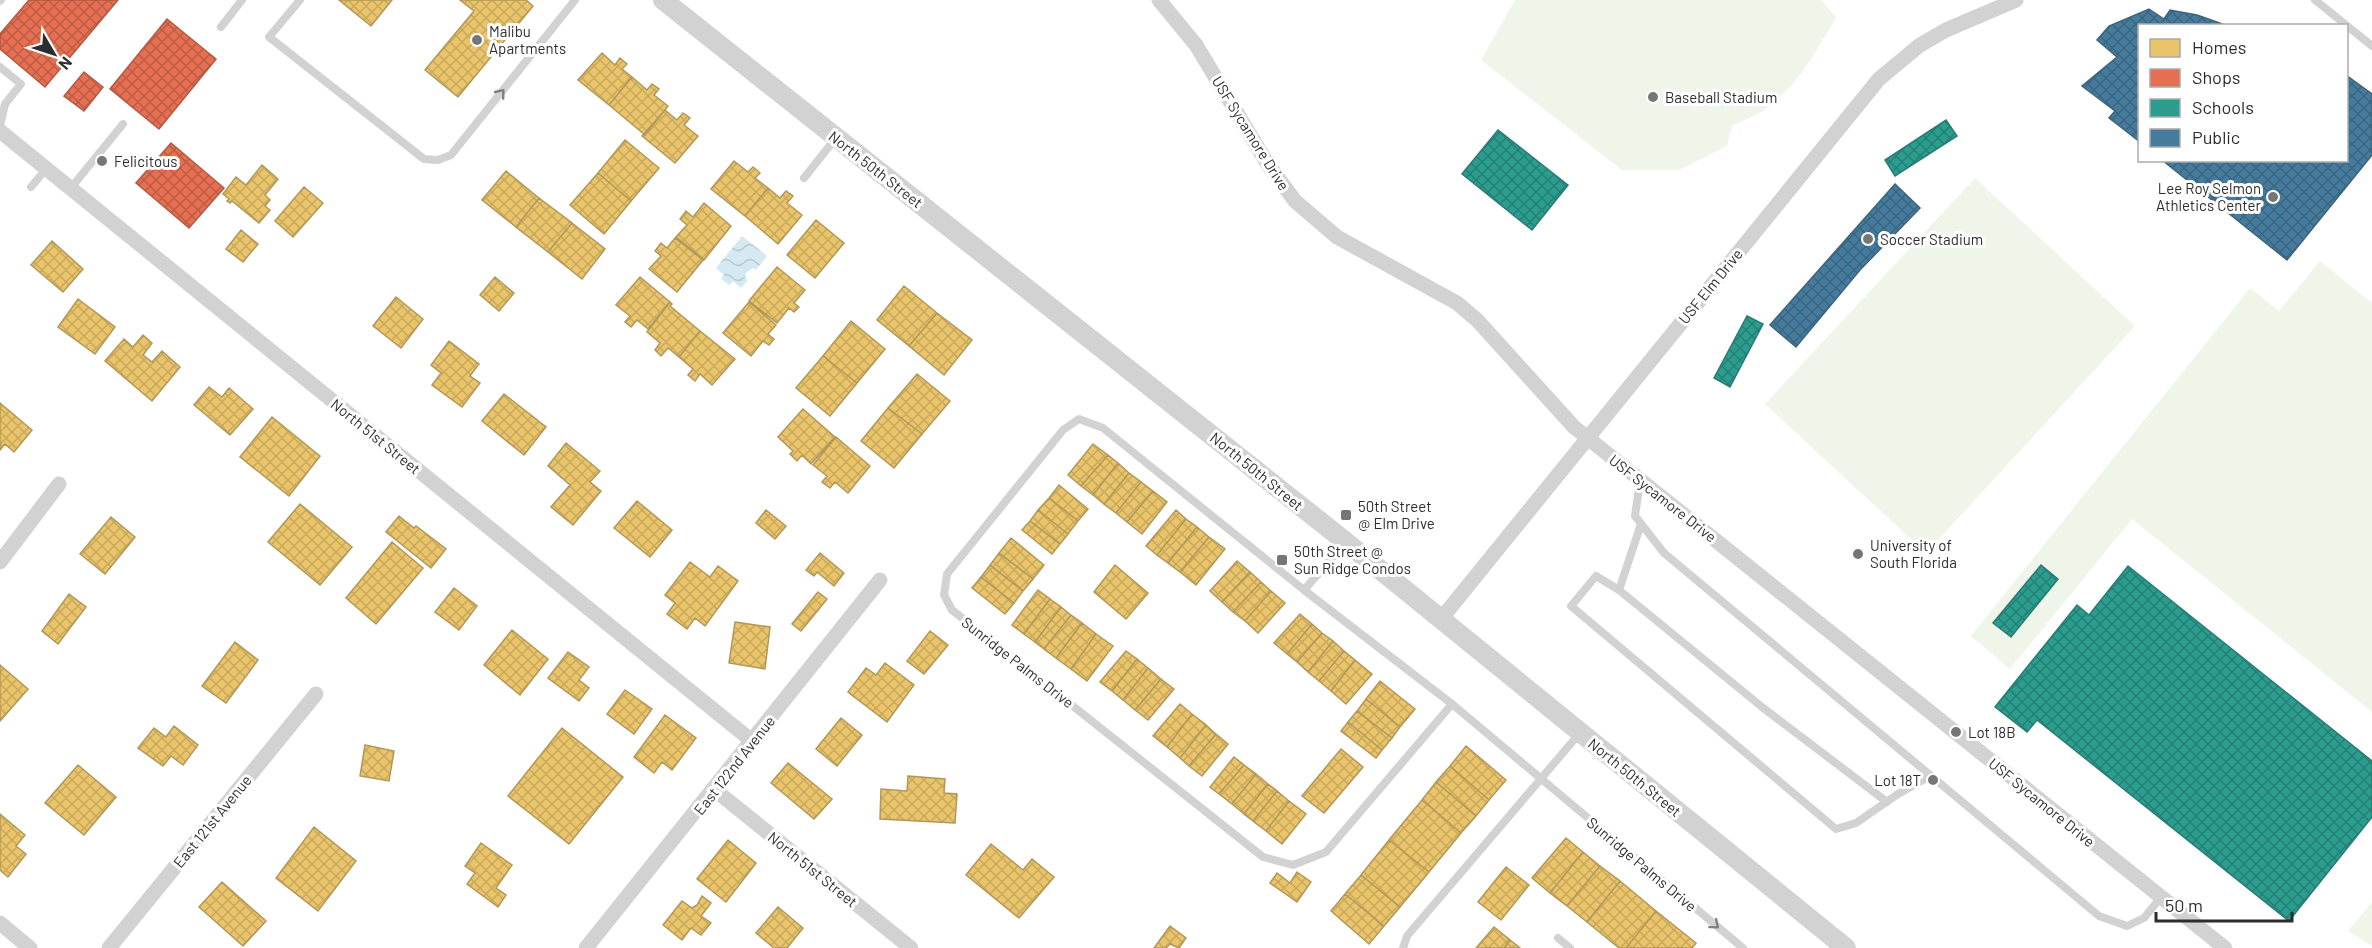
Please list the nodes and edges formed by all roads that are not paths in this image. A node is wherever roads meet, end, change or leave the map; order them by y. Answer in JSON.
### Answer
{"nodes":[{"id":1,"x":242,"y":0,"type":"edge"},
{"id":2,"x":574,"y":0,"type":"edge"},
{"id":3,"x":663,"y":0,"type":"edge"},
{"id":4,"x":1159,"y":0,"type":"edge"},
{"id":5,"x":2016,"y":0,"type":"edge"},
{"id":6,"x":2315,"y":0,"type":"edge"},
{"id":7,"x":298,"y":2,"type":"edge"},
{"id":8,"x":2345,"y":24,"type":"edge"},
{"id":9,"x":221,"y":27,"type":"dead end"},
{"id":10,"x":2348,"y":27,"type":"edge"},
{"id":11,"x":2372,"y":46,"type":"edge"},
{"id":12,"x":0,"y":67,"type":"edge"},
{"id":13,"x":123,"y":124,"type":"dead end"},
{"id":14,"x":0,"y":126,"type":"edge"},
{"id":15,"x":0,"y":131,"type":"edge"},
{"id":16,"x":836,"y":138,"type":"junction"},
{"id":17,"x":46,"y":169,"type":"junction"},
{"id":18,"x":804,"y":178,"type":"dead end"},
{"id":19,"x":31,"y":187,"type":"dead end"},
{"id":20,"x":70,"y":189,"type":"junction"},
{"id":21,"x":1587,"y":438,"type":"junction"},
{"id":22,"x":1640,"y":479,"type":"junction"},
{"id":23,"x":59,"y":484,"type":"dead end"},
{"id":24,"x":1641,"y":524,"type":"junction"},
{"id":25,"x":1346,"y":542,"type":"junction"},
{"id":26,"x":0,"y":562,"type":"edge"},
{"id":27,"x":880,"y":580,"type":"dead end"},
{"id":28,"x":1304,"y":590,"type":"junction"},
{"id":29,"x":1619,"y":590,"type":"junction"},
{"id":30,"x":1441,"y":619,"type":"junction"},
{"id":31,"x":316,"y":694,"type":"dead end"},
{"id":32,"x":1452,"y":704,"type":"junction"},
{"id":33,"x":1580,"y":733,"type":"junction"},
{"id":34,"x":752,"y":741,"type":"junction"},
{"id":35,"x":1930,"y":776,"type":"junction"},
{"id":36,"x":1541,"y":780,"type":"junction"},
{"id":37,"x":715,"y":790,"type":"junction"},
{"id":38,"x":1887,"y":802,"type":"junction"},
{"id":39,"x":2161,"y":897,"type":"junction"},
{"id":40,"x":0,"y":923,"type":"edge"},
{"id":41,"x":1558,"y":938,"type":"dead end"},
{"id":42,"x":30,"y":948,"type":"edge"},
{"id":43,"x":109,"y":948,"type":"edge"},
{"id":44,"x":586,"y":948,"type":"edge"},
{"id":45,"x":911,"y":948,"type":"edge"},
{"id":46,"x":1403,"y":948,"type":"edge"},
{"id":47,"x":1570,"y":948,"type":"edge"},
{"id":48,"x":1743,"y":948,"type":"edge"},
{"id":49,"x":1846,"y":948,"type":"edge"},
{"id":50,"x":2225,"y":948,"type":"edge"}],
"edges":[{"from":1,"to":9,"type":"lane"},
{"from":7,"to":2,"type":"lane","one_way":true},
{"from":3,"to":16,"type":"street","name":"North 50th Street"},
{"from":4,"to":21,"type":"street","name":"USF Sycamore Drive"},
{"from":5,"to":21,"type":"street","name":"USF Elm Drive"},
{"from":6,"to":8,"type":"lane"},
{"from":10,"to":11,"type":"lane"},
{"from":12,"to":14,"type":"lane"},
{"from":13,"to":20,"type":"lane"},
{"from":15,"to":17,"type":"street","name":"North 51st Street"},
{"from":16,"to":18,"type":"lane"},
{"from":16,"to":25,"type":"street","name":"North 50th Street"},
{"from":17,"to":19,"type":"lane"},
{"from":17,"to":20,"type":"street","name":"North 51st Street"},
{"from":20,"to":34,"type":"street","name":"North 51st Street"},
{"from":21,"to":22,"type":"street","name":"USF Sycamore Drive"},
{"from":21,"to":30,"type":"street","name":"USF Elm Drive"},
{"from":22,"to":24,"type":"lane"},
{"from":22,"to":39,"type":"street","name":"USF Sycamore Drive"},
{"from":23,"to":26,"type":"street"},
{"from":24,"to":29,"type":"lane"},
{"from":24,"to":35,"type":"lane"},
{"from":25,"to":28,"type":"lane"},
{"from":25,"to":30,"type":"street","name":"North 50th Street"},
{"from":27,"to":34,"type":"street","name":"East 122nd Avenue"},
{"from":28,"to":32,"type":"lane","name":"Sunridge Palms Drive"},
{"from":28,"to":32,"type":"lane","name":"Sunridge Palms Drive"},
{"from":29,"to":38,"type":"lane"},
{"from":29,"to":38,"type":"lane"},
{"from":30,"to":33,"type":"street","name":"North 50th Street"},
{"from":31,"to":43,"type":"street","name":"East 121st Avenue"},
{"from":32,"to":36,"type":"lane","name":"Sunridge Palms Drive"},
{"from":33,"to":36,"type":"lane"},
{"from":33,"to":49,"type":"street","name":"North 50th Street"},
{"from":34,"to":37,"type":"street","name":"East 122nd Avenue"},
{"from":35,"to":38,"type":"lane"},
{"from":35,"to":39,"type":"lane"},
{"from":36,"to":46,"type":"lane"},
{"from":36,"to":48,"type":"lane","name":"Sunridge Palms Drive","one_way":true},
{"from":37,"to":44,"type":"street","name":"East 122nd Avenue"},
{"from":37,"to":45,"type":"street","name":"North 51st Street"},
{"from":39,"to":50,"type":"street","name":"USF Sycamore Drive"},
{"from":40,"to":42,"type":"street"},
{"from":41,"to":47,"type":"lane"}]}
